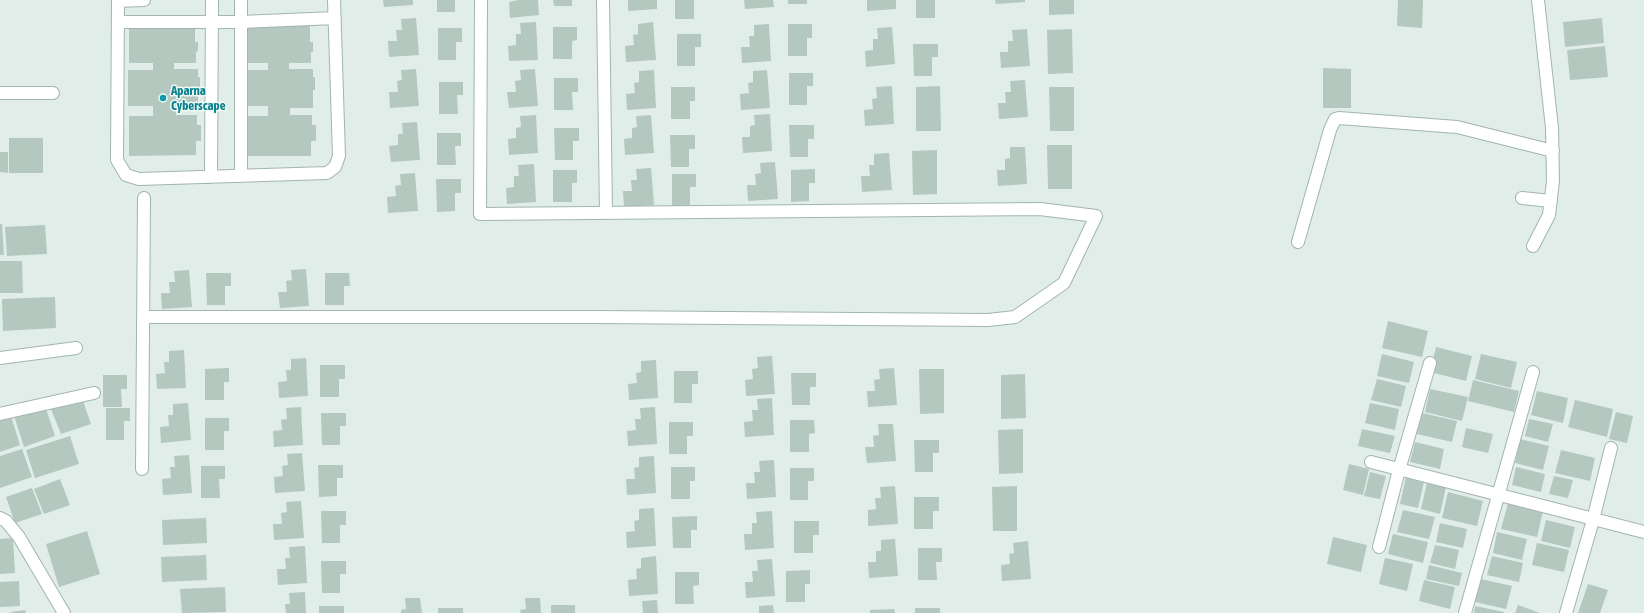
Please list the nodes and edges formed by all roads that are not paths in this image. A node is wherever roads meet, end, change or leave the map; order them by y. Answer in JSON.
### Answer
{"nodes":[{"id":1,"x":118,"y":0,"type":"edge"},
{"id":2,"x":144,"y":0,"type":"edge"},
{"id":3,"x":212,"y":0,"type":"edge"},
{"id":4,"x":241,"y":0,"type":"edge"},
{"id":5,"x":334,"y":0,"type":"edge"},
{"id":6,"x":481,"y":0,"type":"edge"},
{"id":7,"x":603,"y":0,"type":"edge"},
{"id":8,"x":1538,"y":0,"type":"edge"},
{"id":9,"x":335,"y":18,"type":"junction"},
{"id":10,"x":118,"y":22,"type":"junction"},
{"id":11,"x":212,"y":22,"type":"junction"},
{"id":12,"x":240,"y":22,"type":"junction"},
{"id":13,"x":0,"y":93,"type":"edge"},
{"id":14,"x":53,"y":93,"type":"dead end"},
{"id":15,"x":1553,"y":151,"type":"junction"},
{"id":16,"x":241,"y":176,"type":"junction"},
{"id":17,"x":211,"y":177,"type":"junction"},
{"id":18,"x":144,"y":198,"type":"dead end"},
{"id":19,"x":1522,"y":198,"type":"dead end"},
{"id":20,"x":1551,"y":201,"type":"junction"},
{"id":21,"x":606,"y":213,"type":"junction"},
{"id":22,"x":1298,"y":242,"type":"dead end"},
{"id":23,"x":1533,"y":246,"type":"dead end"},
{"id":24,"x":143,"y":317,"type":"junction"},
{"id":25,"x":76,"y":348,"type":"dead end"},
{"id":26,"x":0,"y":358,"type":"edge"},
{"id":27,"x":1430,"y":363,"type":"dead end"},
{"id":28,"x":1532,"y":372,"type":"dead end"},
{"id":29,"x":94,"y":393,"type":"dead end"},
{"id":30,"x":0,"y":414,"type":"edge"},
{"id":31,"x":1611,"y":448,"type":"dead end"},
{"id":32,"x":1371,"y":462,"type":"dead end"},
{"id":33,"x":142,"y":469,"type":"dead end"},
{"id":34,"x":1399,"y":470,"type":"junction"},
{"id":35,"x":1497,"y":495,"type":"junction"},
{"id":36,"x":0,"y":518,"type":"edge"},
{"id":37,"x":1593,"y":520,"type":"junction"},
{"id":38,"x":1644,"y":532,"type":"edge"},
{"id":39,"x":1379,"y":547,"type":"dead end"},
{"id":40,"x":64,"y":613,"type":"edge"},
{"id":41,"x":1465,"y":613,"type":"edge"},
{"id":42,"x":1566,"y":613,"type":"edge"}],
"edges":[{"from":1,"to":2,"type":"street"},
{"from":1,"to":10,"type":"street"},
{"from":3,"to":11,"type":"street"},
{"from":4,"to":12,"type":"street"},
{"from":5,"to":9,"type":"street"},
{"from":6,"to":21,"type":"street"},
{"from":7,"to":21,"type":"street"},
{"from":8,"to":15,"type":"street"},
{"from":9,"to":12,"type":"street"},
{"from":9,"to":16,"type":"street"},
{"from":10,"to":11,"type":"street"},
{"from":10,"to":17,"type":"street"},
{"from":11,"to":12,"type":"street"},
{"from":11,"to":17,"type":"street"},
{"from":12,"to":16,"type":"street"},
{"from":13,"to":14,"type":"street"},
{"from":15,"to":20,"type":"street"},
{"from":15,"to":22,"type":"street"},
{"from":16,"to":17,"type":"street"},
{"from":18,"to":24,"type":"street"},
{"from":19,"to":20,"type":"street"},
{"from":20,"to":23,"type":"street"},
{"from":21,"to":24,"type":"street"},
{"from":24,"to":33,"type":"street"},
{"from":25,"to":26,"type":"street"},
{"from":27,"to":34,"type":"street"},
{"from":28,"to":35,"type":"street"},
{"from":29,"to":30,"type":"street"},
{"from":31,"to":37,"type":"street"},
{"from":32,"to":34,"type":"street"},
{"from":34,"to":35,"type":"street"},
{"from":34,"to":39,"type":"street"},
{"from":35,"to":37,"type":"street"},
{"from":35,"to":41,"type":"street"},
{"from":36,"to":40,"type":"street"},
{"from":37,"to":38,"type":"street"},
{"from":37,"to":42,"type":"street"}]}
